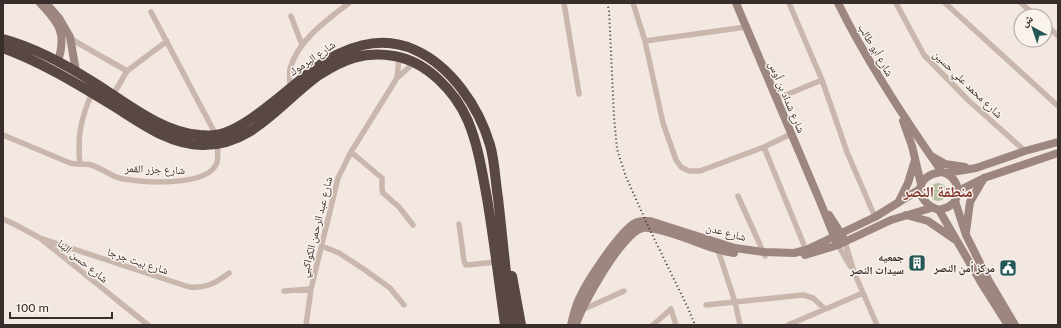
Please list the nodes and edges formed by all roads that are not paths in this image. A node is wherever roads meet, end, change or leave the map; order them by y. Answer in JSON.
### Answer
{"nodes":[{"id":1,"x":40,"y":3,"type":"edge"},
{"id":2,"x":46,"y":3,"type":"edge"},
{"id":3,"x":349,"y":3,"type":"edge"},
{"id":4,"x":564,"y":3,"type":"edge"},
{"id":5,"x":634,"y":3,"type":"edge"},
{"id":6,"x":736,"y":3,"type":"edge"},
{"id":7,"x":789,"y":3,"type":"edge"},
{"id":8,"x":838,"y":3,"type":"edge"},
{"id":9,"x":896,"y":3,"type":"edge"},
{"id":10,"x":945,"y":3,"type":"edge"},
{"id":11,"x":152,"y":12,"type":"dead end"},
{"id":12,"x":291,"y":16,"type":"dead end"},
{"id":13,"x":746,"y":27,"type":"junction"},
{"id":14,"x":3,"y":39,"type":"edge"},
{"id":15,"x":71,"y":39,"type":"junction"},
{"id":16,"x":167,"y":41,"type":"junction"},
{"id":17,"x":645,"y":41,"type":"junction"},
{"id":18,"x":302,"y":45,"type":"junction"},
{"id":19,"x":3,"y":48,"type":"edge"},
{"id":20,"x":399,"y":57,"type":"junction"},
{"id":21,"x":58,"y":61,"type":"junction"},
{"id":22,"x":416,"y":62,"type":"junction"},
{"id":23,"x":76,"y":71,"type":"junction"},
{"id":24,"x":127,"y":71,"type":"junction"},
{"id":25,"x":397,"y":78,"type":"junction"},
{"id":26,"x":822,"y":80,"type":"junction"},
{"id":27,"x":290,"y":87,"type":"junction"},
{"id":28,"x":92,"y":93,"type":"junction"},
{"id":29,"x":579,"y":94,"type":"dead end"},
{"id":30,"x":113,"y":95,"type":"junction"},
{"id":31,"x":776,"y":99,"type":"junction"},
{"id":32,"x":1058,"y":106,"type":"edge"},
{"id":33,"x":897,"y":107,"type":"junction"},
{"id":34,"x":791,"y":134,"type":"junction"},
{"id":35,"x":3,"y":135,"type":"edge"},
{"id":36,"x":217,"y":140,"type":"junction"},
{"id":37,"x":1058,"y":142,"type":"edge"},
{"id":38,"x":764,"y":147,"type":"junction"},
{"id":39,"x":1025,"y":151,"type":"junction"},
{"id":40,"x":351,"y":152,"type":"junction"},
{"id":41,"x":1058,"y":153,"type":"edge"},
{"id":42,"x":931,"y":156,"type":"junction"},
{"id":43,"x":915,"y":160,"type":"junction"},
{"id":44,"x":80,"y":164,"type":"junction"},
{"id":45,"x":976,"y":168,"type":"junction"},
{"id":46,"x":944,"y":172,"type":"junction"},
{"id":47,"x":984,"y":178,"type":"junction"},
{"id":48,"x":921,"y":187,"type":"junction"},
{"id":49,"x":958,"y":191,"type":"junction"},
{"id":50,"x":738,"y":196,"type":"dead end"},
{"id":51,"x":955,"y":201,"type":"junction"},
{"id":52,"x":898,"y":203,"type":"junction"},
{"id":53,"x":935,"y":209,"type":"junction"},
{"id":54,"x":905,"y":214,"type":"junction"},
{"id":55,"x":876,"y":217,"type":"junction"},
{"id":56,"x":3,"y":219,"type":"edge"},
{"id":57,"x":459,"y":224,"type":"dead end"},
{"id":58,"x":413,"y":225,"type":"dead end"},
{"id":59,"x":966,"y":235,"type":"junction"},
{"id":60,"x":40,"y":238,"type":"junction"},
{"id":61,"x":503,"y":239,"type":"junction"},
{"id":62,"x":839,"y":240,"type":"junction"},
{"id":63,"x":956,"y":241,"type":"junction"},
{"id":64,"x":322,"y":246,"type":"junction"},
{"id":65,"x":717,"y":246,"type":"junction"},
{"id":66,"x":806,"y":250,"type":"junction"},
{"id":67,"x":764,"y":254,"type":"junction"},
{"id":68,"x":496,"y":262,"type":"junction"},
{"id":69,"x":229,"y":273,"type":"dead end"},
{"id":70,"x":311,"y":289,"type":"junction"},
{"id":71,"x":284,"y":291,"type":"dead end"},
{"id":72,"x":624,"y":291,"type":"dead end"},
{"id":73,"x":863,"y":293,"type":"junction"},
{"id":74,"x":735,"y":302,"type":"junction"},
{"id":75,"x":404,"y":305,"type":"dead end"},
{"id":76,"x":706,"y":305,"type":"dead end"},
{"id":77,"x":825,"y":309,"type":"junction"},
{"id":78,"x":581,"y":310,"type":"junction"},
{"id":79,"x":1009,"y":323,"type":"edge"},
{"id":80,"x":148,"y":325,"type":"edge"},
{"id":81,"x":306,"y":325,"type":"edge"},
{"id":82,"x":505,"y":325,"type":"edge"},
{"id":83,"x":513,"y":325,"type":"edge"},
{"id":84,"x":521,"y":325,"type":"edge"},
{"id":85,"x":571,"y":325,"type":"edge"},
{"id":86,"x":576,"y":325,"type":"edge"},
{"id":87,"x":653,"y":325,"type":"edge"},
{"id":88,"x":676,"y":325,"type":"edge"},
{"id":89,"x":740,"y":325,"type":"edge"},
{"id":90,"x":788,"y":325,"type":"edge"},
{"id":91,"x":877,"y":325,"type":"edge"}],
"edges":[{"from":1,"to":21,"type":"street"},
{"from":2,"to":15,"type":"street"},
{"from":3,"to":18,"type":"street"},
{"from":4,"to":29,"type":"street"},
{"from":5,"to":17,"type":"street"},
{"from":6,"to":13,"type":"street","name":"شارع شداد بن أوس"},
{"from":7,"to":26,"type":"street"},
{"from":8,"to":33,"type":"street","name":"شارع أبو طالب"},
{"from":9,"to":39,"type":"street","name":"شارع محمد علي حسين"},
{"from":10,"to":32,"type":"street"},
{"from":11,"to":16,"type":"street"},
{"from":12,"to":18,"type":"street"},
{"from":13,"to":17,"type":"street"},
{"from":13,"to":31,"type":"street","name":"شارع شداد بن أوس"},
{"from":14,"to":21,"type":"highway","name":"شارع اليرموك"},
{"from":15,"to":23,"type":"street"},
{"from":15,"to":24,"type":"street"},
{"from":16,"to":24,"type":"street"},
{"from":16,"to":36,"type":"street"},
{"from":17,"to":38,"type":"street"},
{"from":18,"to":27,"type":"street"},
{"from":19,"to":28,"type":"highway","name":"شارع اليرموك"},
{"from":20,"to":22,"type":"highway","name":"شارع اليرموك"},
{"from":20,"to":25,"type":"street","name":"شارع عبد الرحمن الكواكبي"},
{"from":20,"to":36,"type":"highway","name":"شارع اليرموك"},
{"from":21,"to":23,"type":"highway","name":"شارع اليرموك"},
{"from":22,"to":25,"type":"street","name":"شارع عبد الرحمن الكواكبي"},
{"from":22,"to":68,"type":"highway","name":"شارع اليرموك"},
{"from":23,"to":30,"type":"highway","name":"شارع اليرموك"},
{"from":24,"to":30,"type":"street"},
{"from":25,"to":40,"type":"street","name":"شارع عبد الرحمن الكواكبي"},
{"from":26,"to":31,"type":"street"},
{"from":26,"to":55,"type":"street"},
{"from":27,"to":36,"type":"highway","name":"شارع اليرموك"},
{"from":27,"to":61,"type":"highway","name":"شارع اليرموك"},
{"from":28,"to":36,"type":"highway","name":"شارع اليرموك"},
{"from":28,"to":44,"type":"street"},
{"from":30,"to":36,"type":"highway","name":"شارع اليرموك"},
{"from":31,"to":34,"type":"street","name":"شارع شداد بن أوس"},
{"from":33,"to":42,"type":"street","name":"شارع أبو طالب"},
{"from":33,"to":43,"type":"street","name":"شارع أبو طالب"},
{"from":34,"to":38,"type":"street"},
{"from":34,"to":62,"type":"street","name":"شارع شداد بن أوس"},
{"from":35,"to":44,"type":"street","name":"شارع جزر القمر"},
{"from":36,"to":44,"type":"street","name":"شارع جزر القمر"},
{"from":37,"to":39,"type":"street"},
{"from":38,"to":66,"type":"street"},
{"from":39,"to":45,"type":"street"},
{"from":40,"to":58,"type":"street"},
{"from":40,"to":64,"type":"street","name":"شارع عبد الرحمن الكواكبي"},
{"from":41,"to":47,"type":"street"},
{"from":42,"to":45,"type":"street"},
{"from":42,"to":46,"type":"street","name":"شارع أبو طالب"},
{"from":43,"to":48,"type":"street","name":"شارع أبو طالب"},
{"from":43,"to":52,"type":"street"},
{"from":45,"to":46,"type":"street"},
{"from":46,"to":48,"type":"street"},
{"from":46,"to":49,"type":"street"},
{"from":47,"to":49,"type":"street"},
{"from":47,"to":59,"type":"street"},
{"from":48,"to":52,"type":"street","name":"شارع عدن"},
{"from":48,"to":53,"type":"street"},
{"from":49,"to":51,"type":"street"},
{"from":50,"to":67,"type":"street"},
{"from":51,"to":53,"type":"street"},
{"from":51,"to":59,"type":"street"},
{"from":52,"to":55,"type":"street","name":"شارع عدن"},
{"from":53,"to":54,"type":"street","name":"شارع عدن"},
{"from":53,"to":63,"type":"street"},
{"from":54,"to":62,"type":"street","name":"شارع عدن"},
{"from":54,"to":63,"type":"street"},
{"from":55,"to":62,"type":"street","name":"شارع عدن"},
{"from":56,"to":60,"type":"street","name":"شارع حسن البنا"},
{"from":57,"to":68,"type":"street"},
{"from":59,"to":79,"type":"street"},
{"from":60,"to":69,"type":"street","name":"شارع بيت جرجا"},
{"from":60,"to":80,"type":"street","name":"شارع حسن البنا"},
{"from":61,"to":83,"type":"highway","name":"شارع اليرموك"},
{"from":61,"to":84,"type":"highway"},
{"from":62,"to":66,"type":"street","name":"شارع عدن"},
{"from":62,"to":67,"type":"street","name":"شارع عدن"},
{"from":62,"to":73,"type":"street","name":"شارع شداد بن أوس"},
{"from":63,"to":79,"type":"street"},
{"from":64,"to":70,"type":"street","name":"شارع عبد الرحمن الكواكبي"},
{"from":64,"to":75,"type":"street"},
{"from":65,"to":67,"type":"street","name":"شارع عدن"},
{"from":65,"to":74,"type":"street"},
{"from":65,"to":78,"type":"street","name":"شارع عدن"},
{"from":65,"to":85,"type":"street","name":"شارع عدن"},
{"from":66,"to":67,"type":"street","name":"شارع عدن"},
{"from":68,"to":82,"type":"highway","name":"شارع اليرموك"},
{"from":70,"to":71,"type":"street"},
{"from":70,"to":81,"type":"street","name":"شارع عبد الرحمن الكواكبي"},
{"from":72,"to":78,"type":"street"},
{"from":73,"to":77,"type":"street"},
{"from":73,"to":91,"type":"street","name":"شارع شداد بن أوس"},
{"from":74,"to":76,"type":"street"},
{"from":74,"to":77,"type":"street"},
{"from":74,"to":89,"type":"street"},
{"from":77,"to":90,"type":"street"},
{"from":78,"to":86,"type":"street","name":"شارع عدن"},
{"from":87,"to":88,"type":"street"}]}
